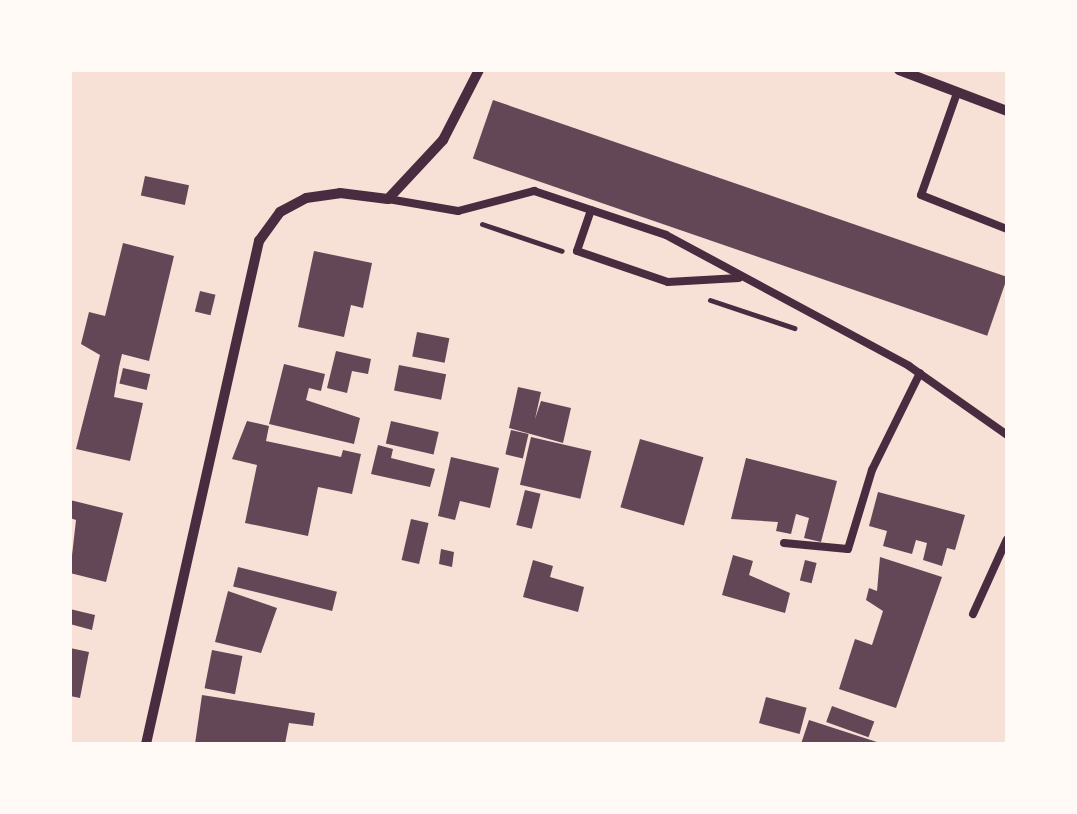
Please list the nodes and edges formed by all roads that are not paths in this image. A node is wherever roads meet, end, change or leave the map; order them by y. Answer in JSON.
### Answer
{"nodes":[{"id":1,"x":479,"y":70,"type":"edge"},
{"id":2,"x":899,"y":70,"type":"edge"},
{"id":3,"x":956,"y":93,"type":"junction"},
{"id":4,"x":1007,"y":111,"type":"edge"},
{"id":5,"x":388,"y":199,"type":"junction"},
{"id":6,"x":592,"y":210,"type":"junction"},
{"id":7,"x":1007,"y":229,"type":"edge"},
{"id":8,"x":741,"y":278,"type":"junction"},
{"id":9,"x":920,"y":372,"type":"junction"},
{"id":10,"x":1007,"y":435,"type":"edge"},
{"id":11,"x":1007,"y":539,"type":"edge"},
{"id":12,"x":784,"y":543,"type":"dead end"},
{"id":13,"x":973,"y":614,"type":"dead end"},
{"id":14,"x":146,"y":744,"type":"edge"}],
"edges":[{"from":1,"to":5,"type":"street"},
{"from":2,"to":3,"type":"street"},
{"from":3,"to":4,"type":"street"},
{"from":3,"to":7,"type":"lane"},
{"from":5,"to":6,"type":"lane"},
{"from":5,"to":14,"type":"street"},
{"from":6,"to":8,"type":"lane"},
{"from":6,"to":8,"type":"lane"},
{"from":8,"to":9,"type":"lane"},
{"from":9,"to":10,"type":"lane"},
{"from":9,"to":12,"type":"lane"},
{"from":11,"to":13,"type":"lane"}]}
